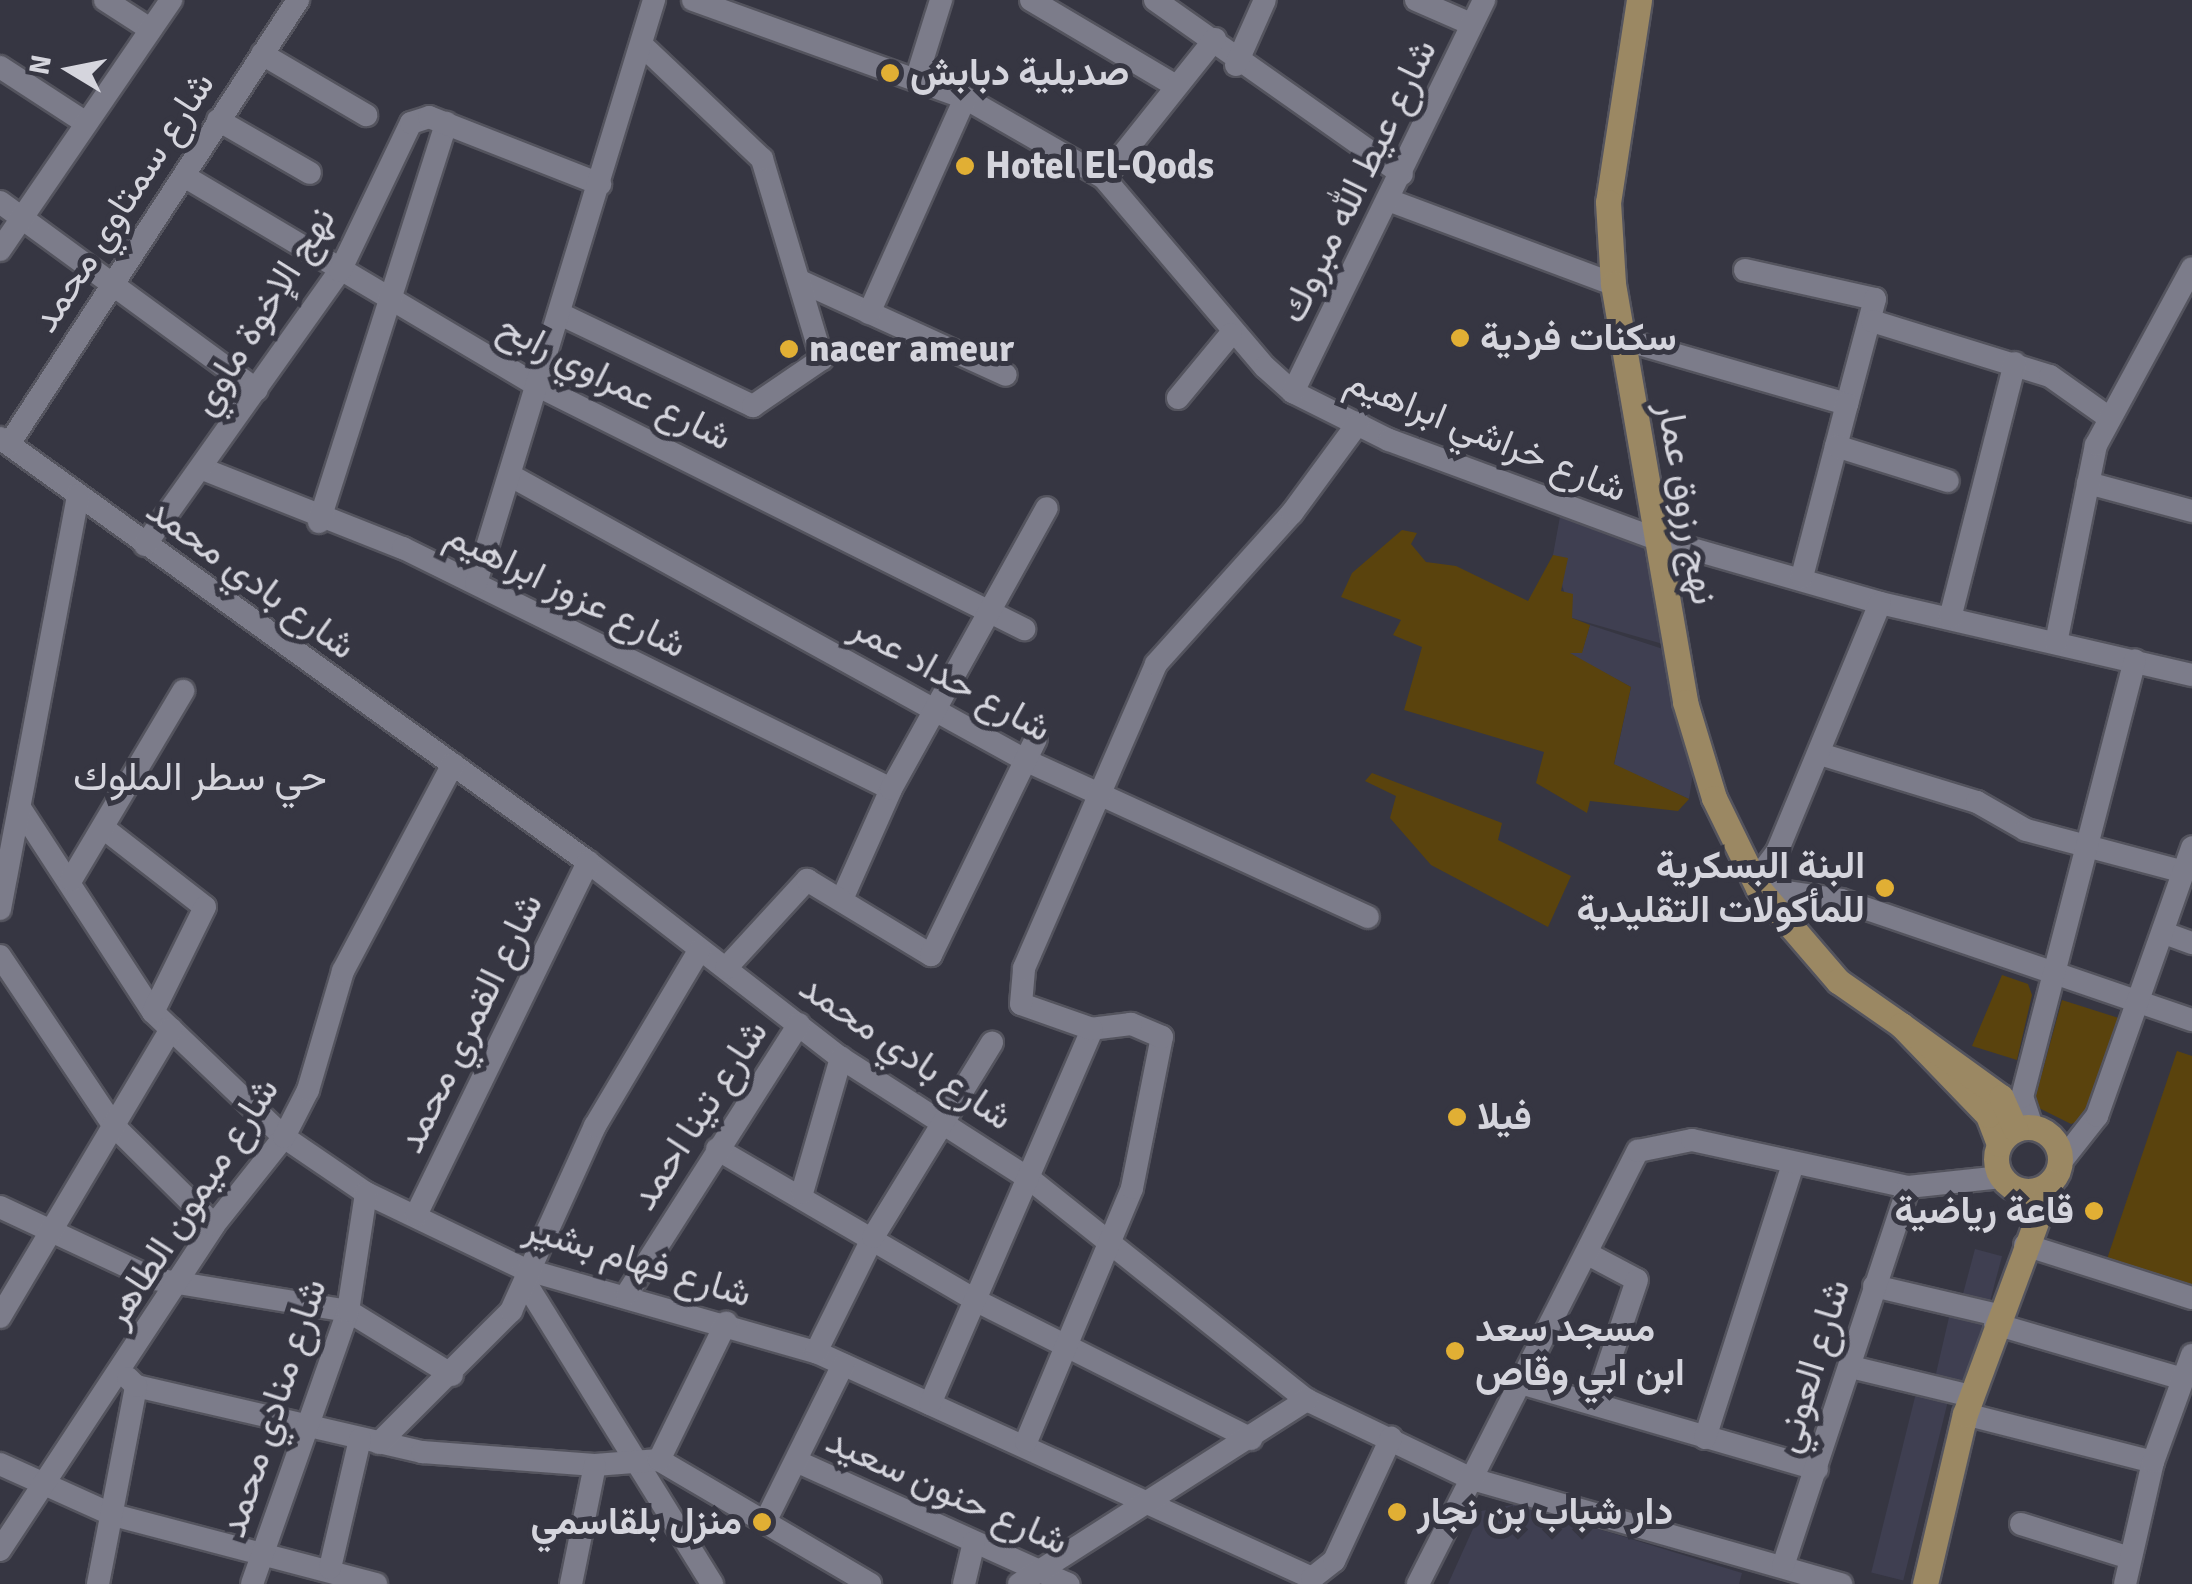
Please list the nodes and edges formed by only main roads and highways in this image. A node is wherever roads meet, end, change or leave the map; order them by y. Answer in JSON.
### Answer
{"nodes":[{"id":1,"x":1639,"y":0,"type":"edge"},
{"id":2,"x":2015,"y":1133,"type":"junction"},
{"id":3,"x":2055,"y":1172,"type":"junction"},
{"id":4,"x":2006,"y":1182,"type":"junction"},
{"id":5,"x":2026,"y":1245,"type":"junction"},
{"id":6,"x":1924,"y":1584,"type":"edge"}],
"edges":[{"from":1,"to":2,"type":"main road","name":"نهج رزوق عمار"},
{"from":2,"to":3,"type":"main road","name":"نهج رزوق عمار"},
{"from":2,"to":4,"type":"main road"},
{"from":3,"to":4,"type":"main road"},
{"from":3,"to":5,"type":"main road"},
{"from":4,"to":5,"type":"main road"},
{"from":5,"to":6,"type":"main road"}]}
